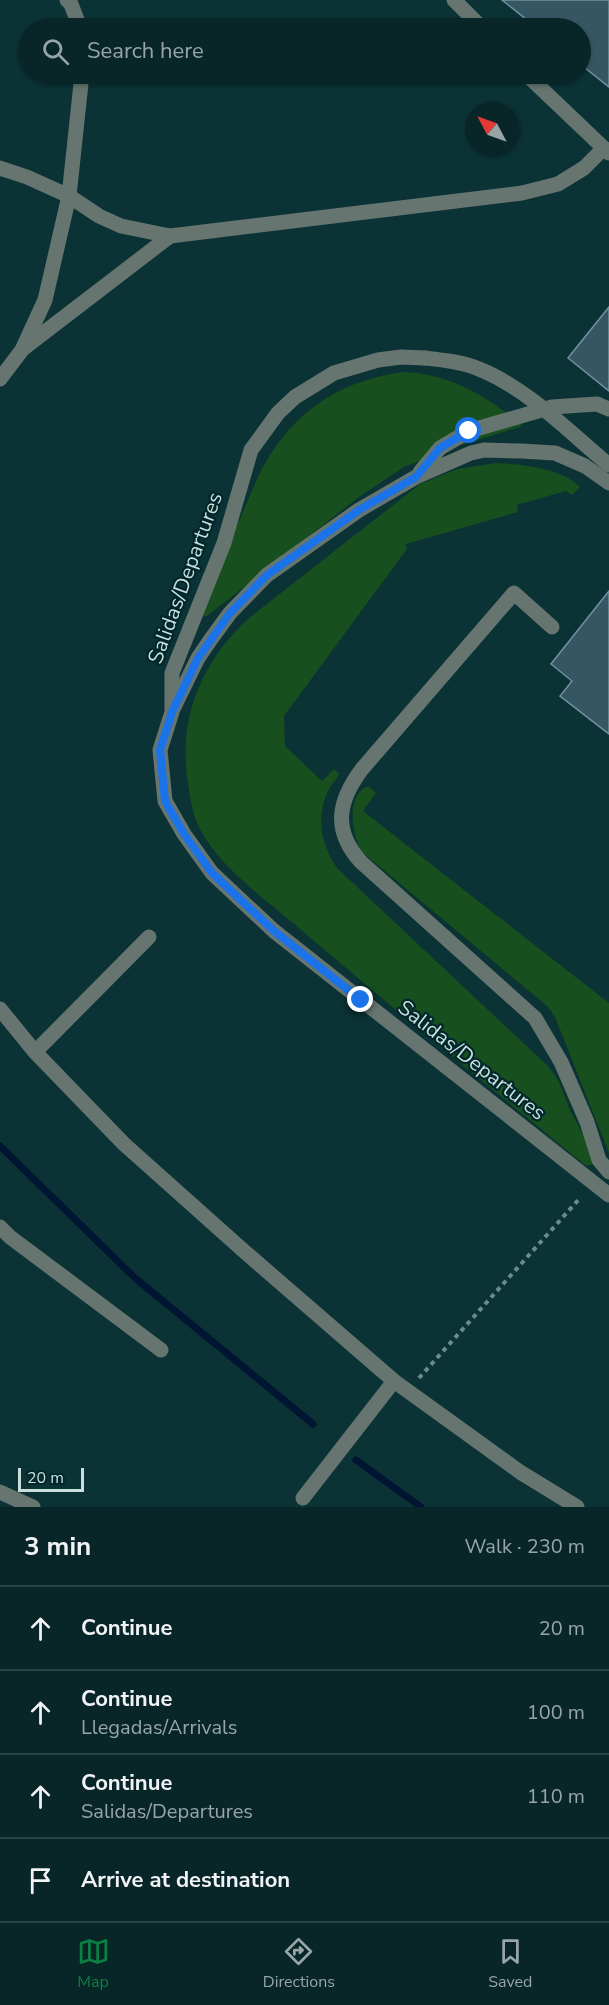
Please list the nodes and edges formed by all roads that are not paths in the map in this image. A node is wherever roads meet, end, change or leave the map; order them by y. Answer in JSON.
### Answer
{"nodes":[{"id":1,"x":67,"y":0,"type":"edge"},
{"id":2,"x":454,"y":0,"type":"edge"},
{"id":3,"x":76,"y":18,"type":"edge"},
{"id":4,"x":472,"y":18,"type":"edge"},
{"id":5,"x":81,"y":84,"type":"edge"},
{"id":6,"x":537,"y":84,"type":"edge"},
{"id":7,"x":607,"y":151,"type":"edge"},
{"id":8,"x":0,"y":166,"type":"edge"},
{"id":9,"x":69,"y":196,"type":"junction"},
{"id":10,"x":170,"y":236,"type":"junction"},
{"id":11,"x":22,"y":350,"type":"junction"},
{"id":12,"x":0,"y":379,"type":"edge"},
{"id":13,"x":609,"y":409,"type":"edge"},
{"id":14,"x":609,"y":465,"type":"edge"},
{"id":15,"x":416,"y":477,"type":"junction"},
{"id":16,"x":609,"y":483,"type":"edge"},
{"id":17,"x":552,"y":627,"type":"dead end"},
{"id":18,"x":172,"y":712,"type":"junction"},
{"id":19,"x":149,"y":937,"type":"dead end"},
{"id":20,"x":0,"y":1010,"type":"edge"},
{"id":21,"x":35,"y":1052,"type":"junction"},
{"id":22,"x":609,"y":1172,"type":"edge"},
{"id":23,"x":609,"y":1195,"type":"edge"},
{"id":24,"x":0,"y":1227,"type":"edge"},
{"id":25,"x":162,"y":1350,"type":"dead end"},
{"id":26,"x":394,"y":1381,"type":"junction"},
{"id":27,"x":0,"y":1491,"type":"edge"},
{"id":28,"x":303,"y":1498,"type":"dead end"},
{"id":29,"x":33,"y":1507,"type":"edge"},
{"id":30,"x":577,"y":1507,"type":"edge"}],
"edges":[{"from":1,"to":3,"type":"lane"},
{"from":2,"to":4,"type":"lane"},
{"from":5,"to":9,"type":"lane"},
{"from":6,"to":7,"type":"lane"},
{"from":7,"to":10,"type":"lane"},
{"from":8,"to":9,"type":"lane"},
{"from":9,"to":10,"type":"lane"},
{"from":9,"to":11,"type":"lane"},
{"from":10,"to":11,"type":"lane"},
{"from":11,"to":12,"type":"lane"},
{"from":13,"to":15,"type":"lane"},
{"from":14,"to":18,"type":"lane","name":"Salidas/Departures","bridge":true},
{"from":15,"to":16,"type":"lane"},
{"from":15,"to":18,"type":"lane"},
{"from":17,"to":22,"type":"lane"},
{"from":18,"to":23,"type":"lane","name":"Salidas/Departures"},
{"from":19,"to":21,"type":"lane"},
{"from":20,"to":21,"type":"lane"},
{"from":21,"to":26,"type":"lane"},
{"from":24,"to":25,"type":"lane"},
{"from":26,"to":28,"type":"lane"},
{"from":26,"to":30,"type":"lane"},
{"from":27,"to":29,"type":"lane"}]}
